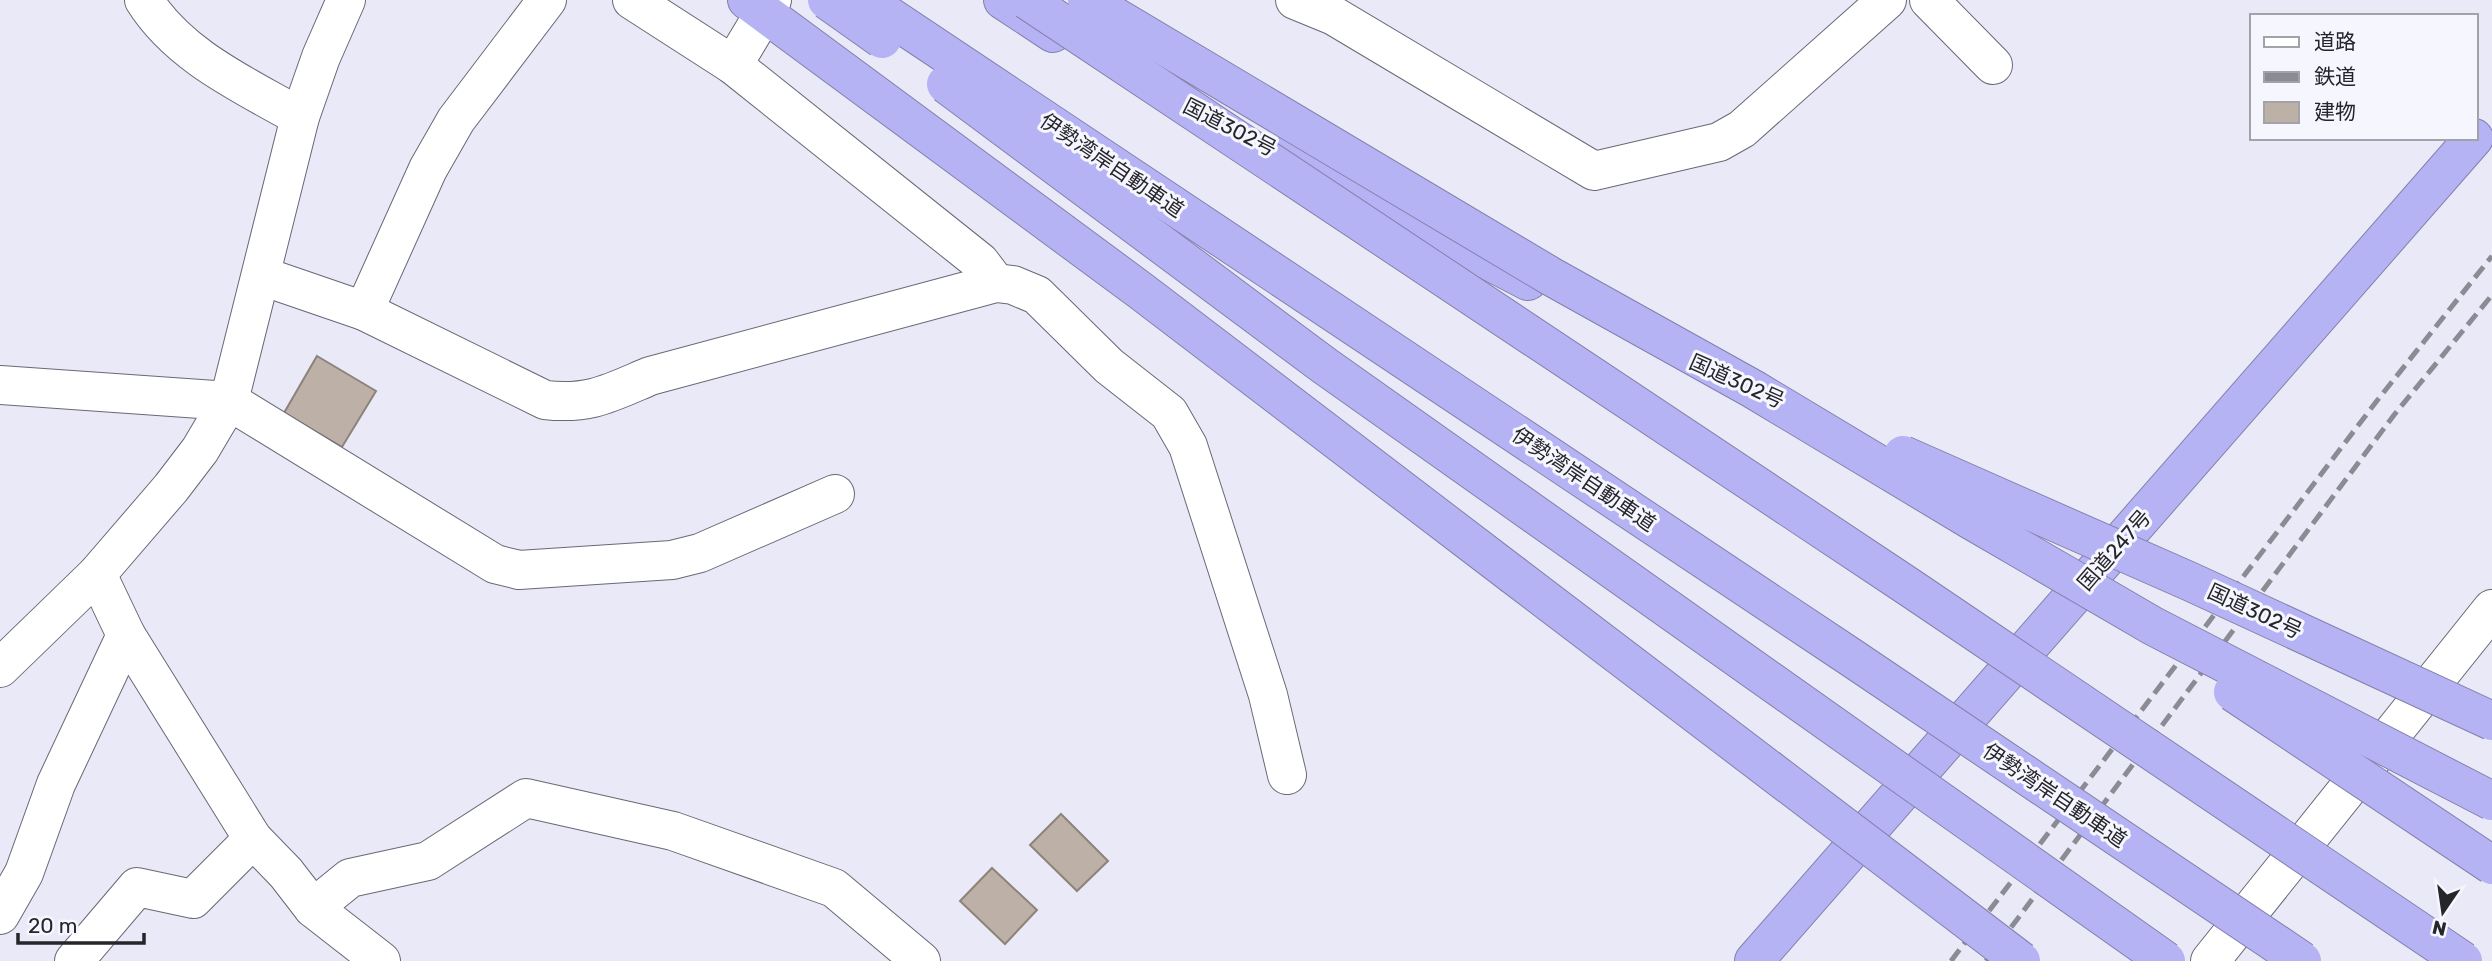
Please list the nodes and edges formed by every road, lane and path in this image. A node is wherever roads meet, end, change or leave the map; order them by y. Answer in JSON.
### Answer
{"nodes":[{"id":1,"x":144,"y":0,"type":"edge"},
{"id":2,"x":346,"y":0,"type":"edge"},
{"id":3,"x":547,"y":0,"type":"edge"},
{"id":4,"x":632,"y":0,"type":"edge"},
{"id":5,"x":827,"y":0,"type":"edge"},
{"id":6,"x":865,"y":0,"type":"edge"},
{"id":7,"x":1003,"y":0,"type":"edge"},
{"id":8,"x":1027,"y":0,"type":"edge"},
{"id":9,"x":1087,"y":0,"type":"edge"},
{"id":10,"x":1887,"y":0,"type":"edge"},
{"id":11,"x":1929,"y":0,"type":"edge"},
{"id":12,"x":1309,"y":3,"type":"edge"},
{"id":13,"x":761,"y":4,"type":"edge"},
{"id":14,"x":733,"y":65,"type":"junction"},
{"id":15,"x":1993,"y":65,"type":"dead end"},
{"id":16,"x":300,"y":117,"type":"junction"},
{"id":17,"x":2492,"y":118,"type":"edge"},
{"id":18,"x":2478,"y":134,"type":"edge"},
{"id":19,"x":2472,"y":140,"type":"edge"},
{"id":20,"x":262,"y":276,"type":"junction"},
{"id":21,"x":996,"y":283,"type":"junction"},
{"id":22,"x":364,"y":311,"type":"junction"},
{"id":23,"x":0,"y":385,"type":"edge"},
{"id":24,"x":229,"y":401,"type":"junction"},
{"id":25,"x":835,"y":494,"type":"dead end"},
{"id":26,"x":1971,"y":520,"type":"junction"},
{"id":27,"x":97,"y":574,"type":"junction"},
{"id":28,"x":2487,"y":622,"type":"edge"},
{"id":29,"x":126,"y":635,"type":"junction"},
{"id":30,"x":0,"y":668,"type":"edge"},
{"id":31,"x":2492,"y":721,"type":"edge"},
{"id":32,"x":1287,"y":775,"type":"dead end"},
{"id":33,"x":2492,"y":801,"type":"edge"},
{"id":34,"x":253,"y":839,"type":"junction"},
{"id":35,"x":2492,"y":865,"type":"edge"},
{"id":36,"x":313,"y":908,"type":"junction"},
{"id":37,"x":0,"y":915,"type":"edge"},
{"id":38,"x":74,"y":961,"type":"edge"},
{"id":39,"x":381,"y":961,"type":"edge"},
{"id":40,"x":922,"y":961,"type":"edge"},
{"id":41,"x":1754,"y":961,"type":"edge"},
{"id":42,"x":2021,"y":961,"type":"edge"},
{"id":43,"x":2166,"y":961,"type":"edge"},
{"id":44,"x":2210,"y":961,"type":"edge"},
{"id":45,"x":2302,"y":961,"type":"edge"},
{"id":46,"x":2463,"y":961,"type":"edge"}],
"edges":[{"from":1,"to":16,"type":"street"},
{"from":2,"to":16,"type":"street"},
{"from":3,"to":22,"type":"street"},
{"from":4,"to":14,"type":"street"},
{"from":5,"to":43,"type":"highway","bridge":true},
{"from":6,"to":45,"type":"highway","name":"伊勢湾岸自動車道","bridge":true},
{"from":7,"to":31,"type":"highway","name":"国道302号","bridge":true},
{"from":8,"to":46,"type":"highway","bridge":true},
{"from":9,"to":26,"type":"highway","bridge":true},
{"from":10,"to":12,"type":"street"},
{"from":11,"to":15,"type":"street"},
{"from":13,"to":14,"type":"street"},
{"from":13,"to":42,"type":"highway","bridge":true},
{"from":14,"to":21,"type":"street"},
{"from":16,"to":20,"type":"street"},
{"from":17,"to":18,"type":"highway","name":"国道247号"},
{"from":19,"to":41,"type":"highway","name":"国道247号"},
{"from":20,"to":22,"type":"street"},
{"from":20,"to":24,"type":"street"},
{"from":21,"to":22,"type":"street"},
{"from":21,"to":32,"type":"street"},
{"from":23,"to":24,"type":"street"},
{"from":24,"to":25,"type":"street"},
{"from":24,"to":27,"type":"street"},
{"from":26,"to":33,"type":"highway","bridge":true},
{"from":26,"to":35,"type":"highway","bridge":true},
{"from":27,"to":29,"type":"street"},
{"from":27,"to":30,"type":"street"},
{"from":28,"to":44,"type":"street"},
{"from":29,"to":34,"type":"street"},
{"from":29,"to":37,"type":"street"},
{"from":34,"to":36,"type":"street"},
{"from":34,"to":38,"type":"street"},
{"from":36,"to":39,"type":"street"},
{"from":36,"to":40,"type":"street"}]}
